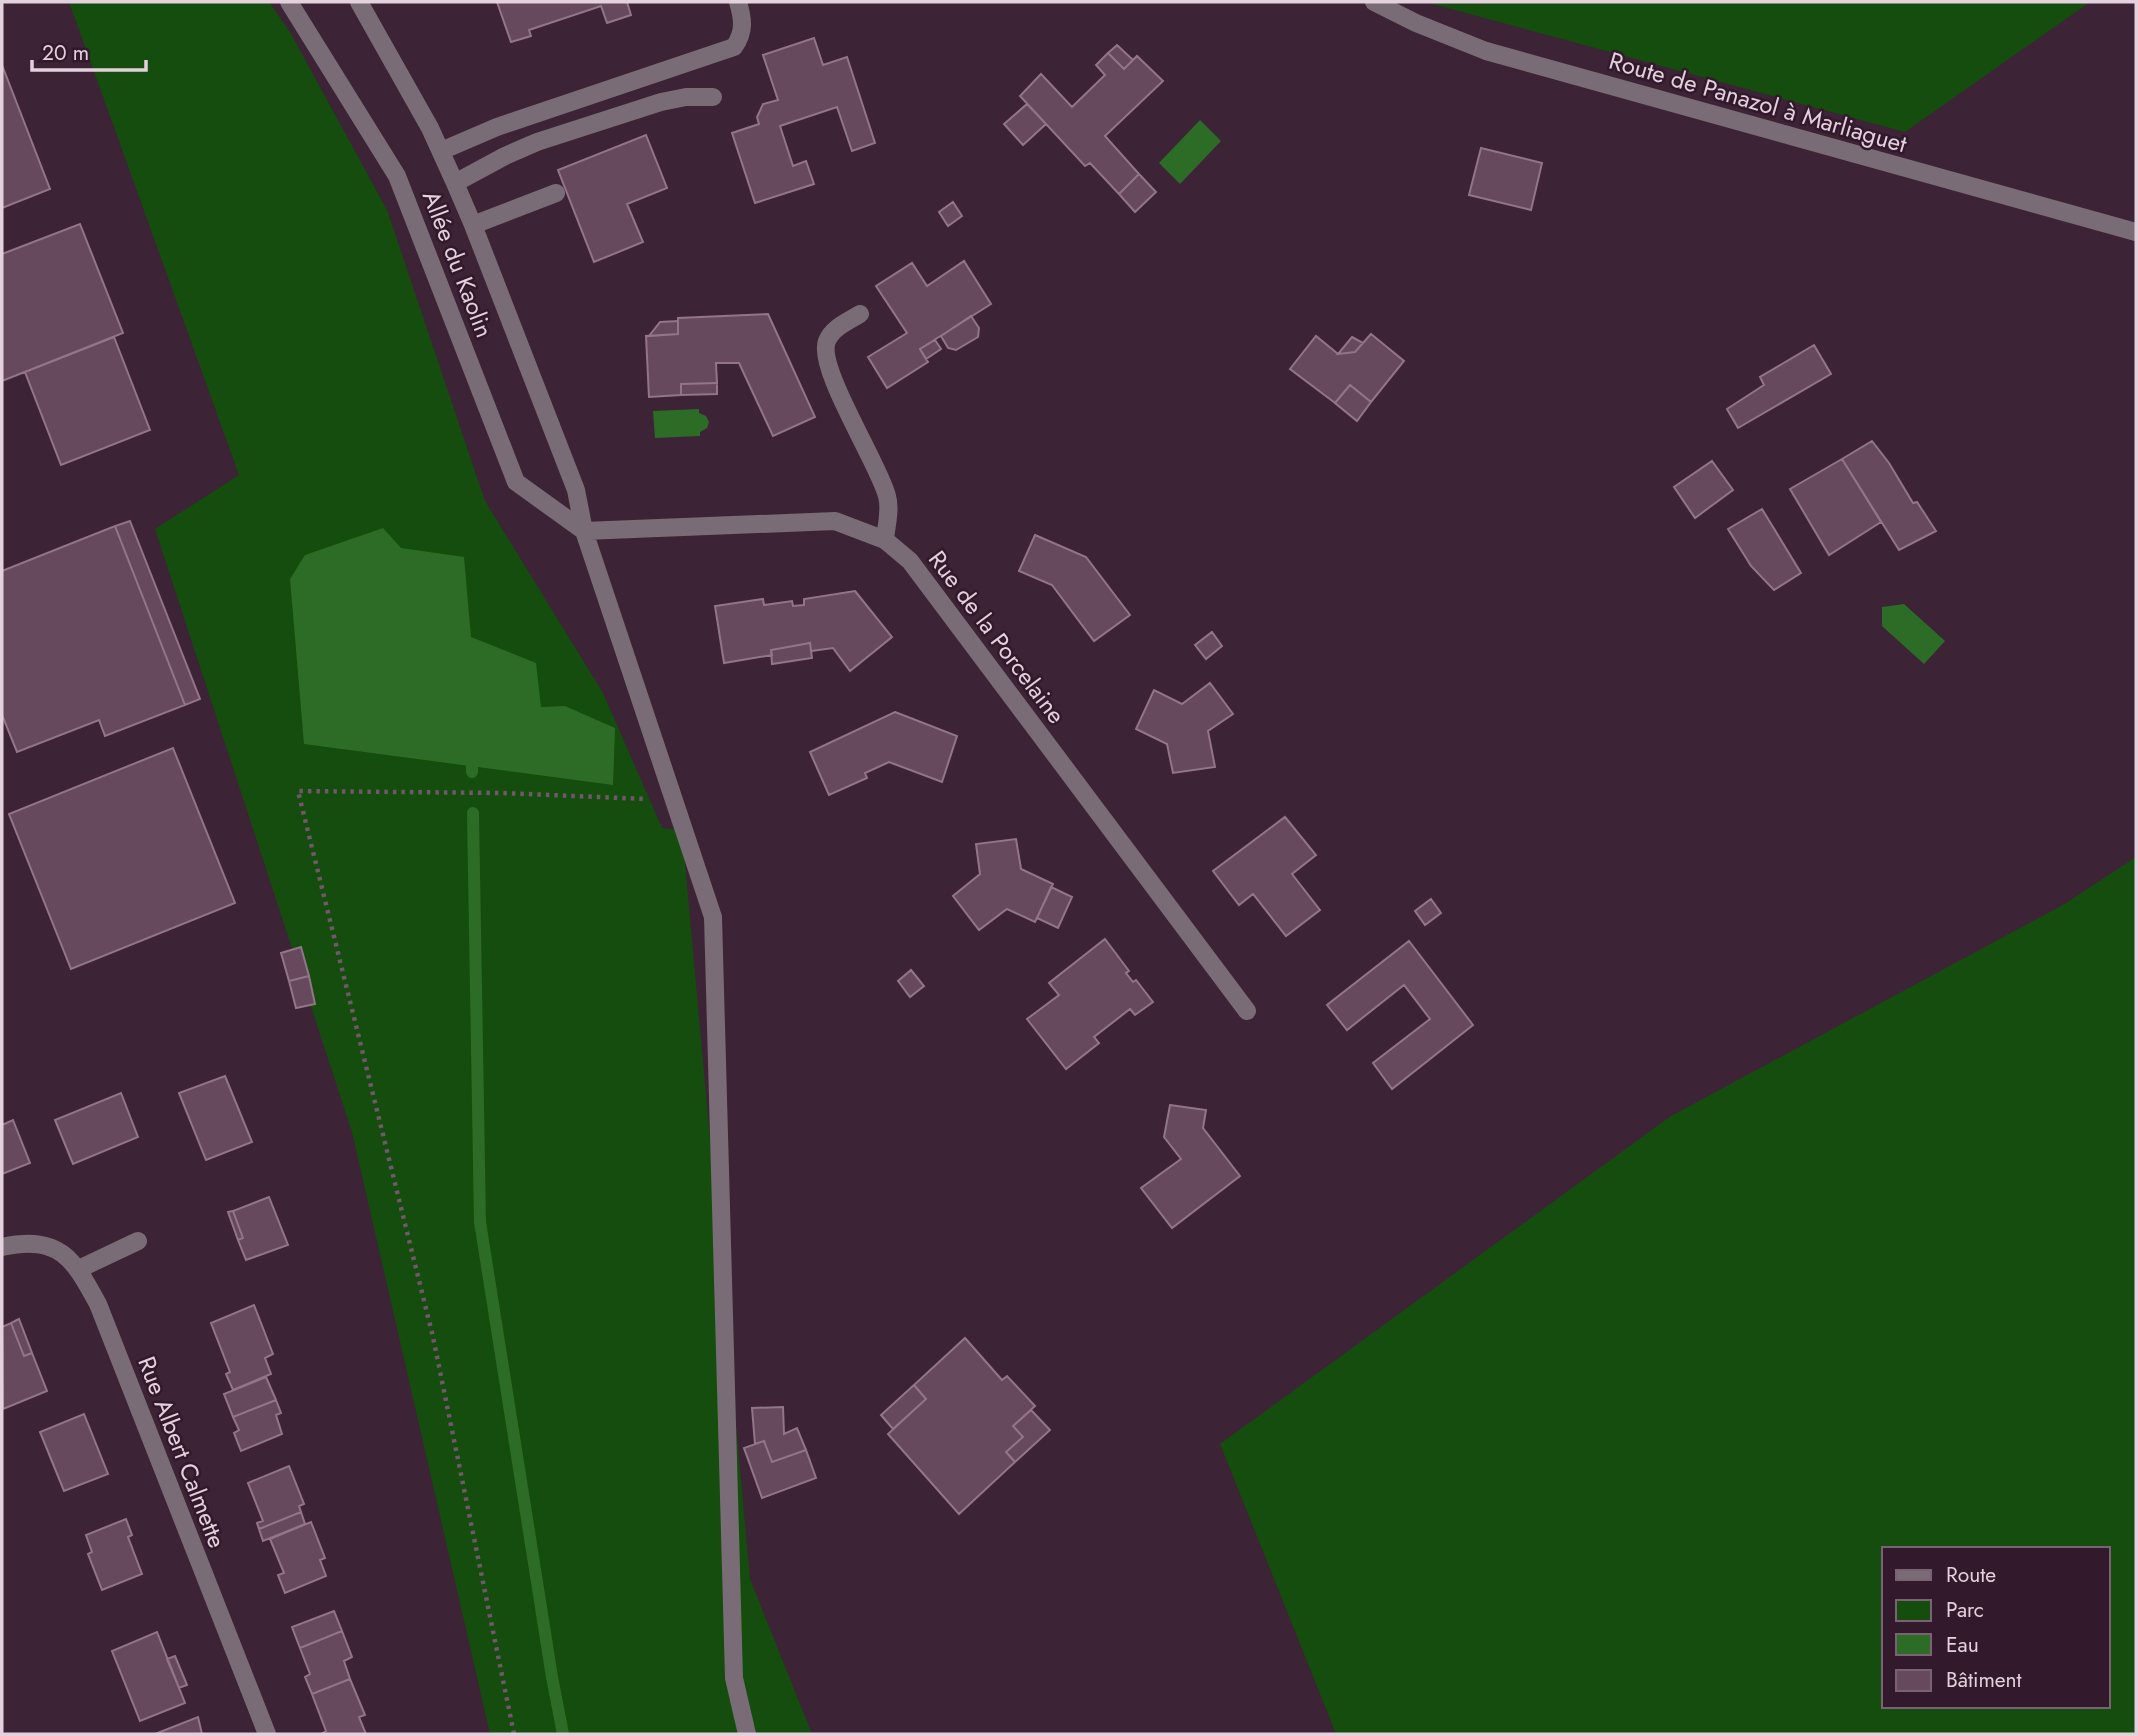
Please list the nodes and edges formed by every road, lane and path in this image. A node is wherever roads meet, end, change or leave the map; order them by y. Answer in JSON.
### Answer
{"nodes":[{"id":1,"x":289,"y":2,"type":"edge"},
{"id":2,"x":359,"y":2,"type":"edge"},
{"id":3,"x":738,"y":2,"type":"edge"},
{"id":4,"x":1374,"y":2,"type":"edge"},
{"id":5,"x":713,"y":97,"type":"dead end"},
{"id":6,"x":440,"y":150,"type":"junction"},
{"id":7,"x":455,"y":183,"type":"junction"},
{"id":8,"x":556,"y":193,"type":"dead end"},
{"id":9,"x":474,"y":225,"type":"junction"},
{"id":10,"x":2136,"y":232,"type":"edge"},
{"id":11,"x":860,"y":314,"type":"dead end"},
{"id":12,"x":584,"y":531,"type":"junction"},
{"id":13,"x":885,"y":540,"type":"junction"},
{"id":14,"x":674,"y":800,"type":"junction"},
{"id":15,"x":1247,"y":1012,"type":"dead end"},
{"id":16,"x":138,"y":1241,"type":"dead end"},
{"id":17,"x":2,"y":1247,"type":"edge"},
{"id":18,"x":79,"y":1269,"type":"junction"},
{"id":19,"x":267,"y":1734,"type":"edge"},
{"id":20,"x":514,"y":1734,"type":"edge"},
{"id":21,"x":747,"y":1734,"type":"edge"}],
"edges":[{"from":1,"to":12,"type":"street","name":"Allée du Kaolin"},
{"from":2,"to":6,"type":"street"},
{"from":3,"to":6,"type":"street"},
{"from":4,"to":10,"type":"street","name":"Route de Panazol à Marliaguet"},
{"from":5,"to":7,"type":"street"},
{"from":6,"to":7,"type":"street"},
{"from":7,"to":9,"type":"street"},
{"from":8,"to":9,"type":"street"},
{"from":9,"to":12,"type":"street"},
{"from":11,"to":13,"type":"street"},
{"from":12,"to":13,"type":"street","name":"Rue de la Porcelaine"},
{"from":12,"to":14,"type":"street"},
{"from":13,"to":15,"type":"street","name":"Rue de la Porcelaine"},
{"from":14,"to":20,"type":"path"},
{"from":14,"to":21,"type":"street"},
{"from":16,"to":18,"type":"street"},
{"from":17,"to":18,"type":"street","name":"Rue Albert Calmette"},
{"from":18,"to":19,"type":"street","name":"Rue Albert Calmette"}]}
